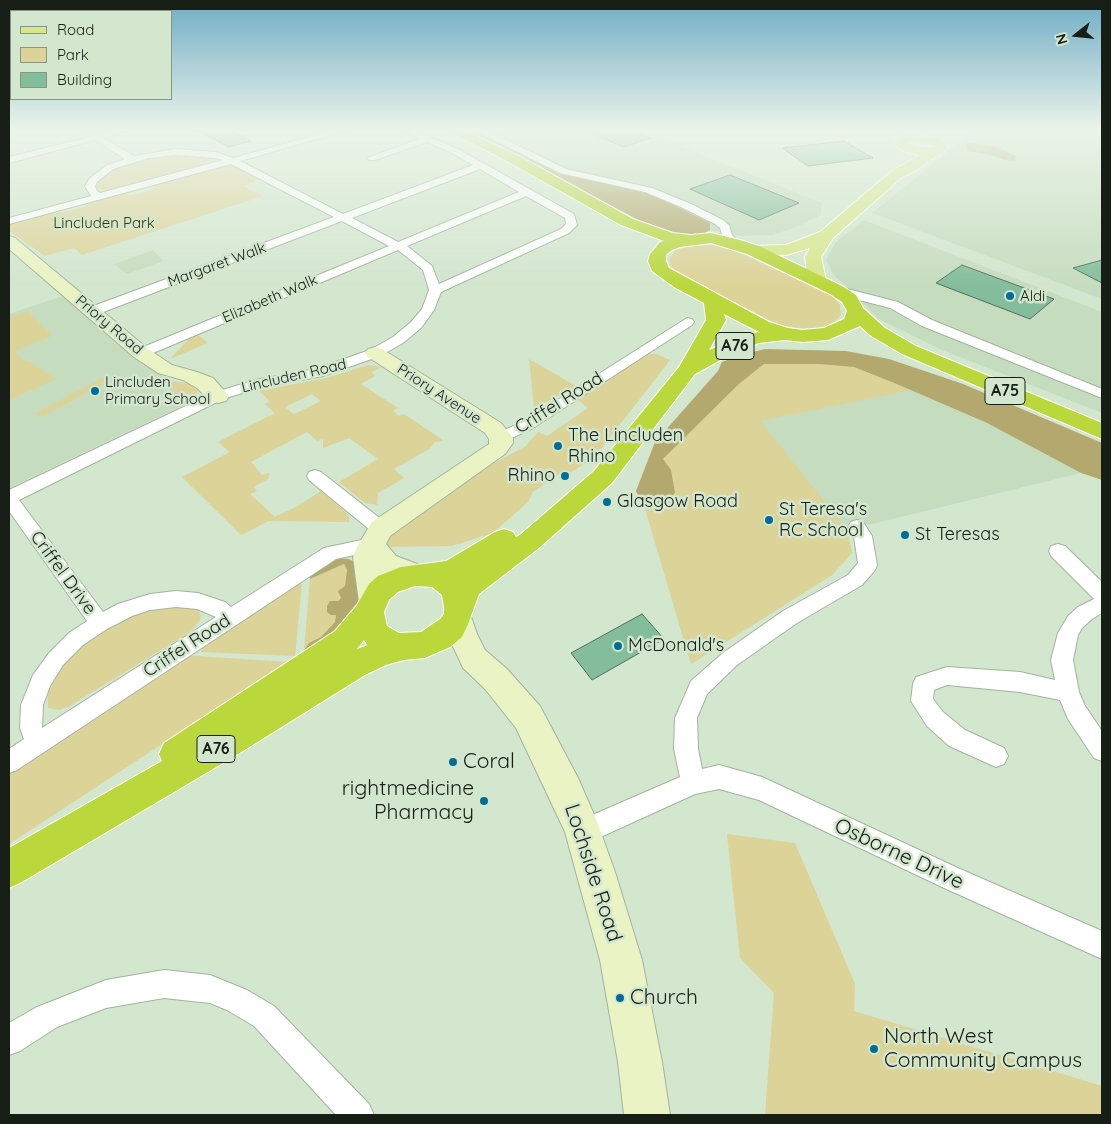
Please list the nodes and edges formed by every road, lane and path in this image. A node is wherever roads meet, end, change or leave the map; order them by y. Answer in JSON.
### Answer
{"nodes":[{"id":1,"x":92,"y":182,"type":"edge"},
{"id":2,"x":151,"y":182,"type":"edge"},
{"id":3,"x":274,"y":182,"type":"edge"},
{"id":4,"x":436,"y":182,"type":"edge"},
{"id":5,"x":510,"y":182,"type":"edge"},
{"id":6,"x":556,"y":182,"type":"edge"},
{"id":7,"x":614,"y":182,"type":"edge"},
{"id":8,"x":888,"y":182,"type":"edge"},
{"id":9,"x":527,"y":192,"type":"junction"},
{"id":10,"x":99,"y":197,"type":"junction"},
{"id":11,"x":342,"y":218,"type":"junction"},
{"id":12,"x":9,"y":220,"type":"edge"},
{"id":13,"x":627,"y":222,"type":"junction"},
{"id":14,"x":719,"y":222,"type":"junction"},
{"id":15,"x":826,"y":235,"type":"junction"},
{"id":16,"x":698,"y":240,"type":"junction"},
{"id":17,"x":9,"y":241,"type":"edge"},
{"id":18,"x":734,"y":243,"type":"junction"},
{"id":19,"x":398,"y":246,"type":"junction"},
{"id":20,"x":753,"y":250,"type":"junction"},
{"id":21,"x":658,"y":254,"type":"junction"},
{"id":22,"x":817,"y":280,"type":"junction"},
{"id":23,"x":435,"y":290,"type":"junction"},
{"id":24,"x":836,"y":290,"type":"junction"},
{"id":25,"x":713,"y":301,"type":"junction"},
{"id":26,"x":894,"y":306,"type":"junction"},
{"id":27,"x":856,"y":309,"type":"junction"},
{"id":28,"x":93,"y":311,"type":"junction"},
{"id":29,"x":687,"y":322,"type":"dead end"},
{"id":30,"x":785,"y":334,"type":"junction"},
{"id":31,"x":828,"y":334,"type":"junction"},
{"id":32,"x":909,"y":350,"type":"junction"},
{"id":33,"x":141,"y":353,"type":"junction"},
{"id":34,"x":375,"y":353,"type":"junction"},
{"id":35,"x":688,"y":369,"type":"junction"},
{"id":36,"x":1102,"y":394,"type":"edge"},
{"id":37,"x":218,"y":396,"type":"junction"},
{"id":38,"x":1102,"y":432,"type":"edge"},
{"id":39,"x":501,"y":438,"type":"junction"},
{"id":40,"x":628,"y":443,"type":"junction"},
{"id":41,"x":315,"y":476,"type":"dead end"},
{"id":42,"x":9,"y":498,"type":"edge"},
{"id":43,"x":857,"y":527,"type":"dead end"},
{"id":44,"x":376,"y":537,"type":"junction"},
{"id":45,"x":1058,"y":551,"type":"dead end"},
{"id":46,"x":422,"y":575,"type":"junction"},
{"id":47,"x":1102,"y":594,"type":"edge"},
{"id":48,"x":1102,"y":604,"type":"edge"},
{"id":49,"x":371,"y":607,"type":"junction"},
{"id":50,"x":458,"y":611,"type":"junction"},
{"id":51,"x":231,"y":618,"type":"junction"},
{"id":52,"x":100,"y":622,"type":"junction"},
{"id":53,"x":414,"y":646,"type":"junction"},
{"id":54,"x":474,"y":659,"type":"junction"},
{"id":55,"x":1068,"y":692,"type":"junction"},
{"id":56,"x":38,"y":743,"type":"junction"},
{"id":57,"x":1102,"y":750,"type":"edge"},
{"id":58,"x":996,"y":756,"type":"dead end"},
{"id":59,"x":9,"y":762,"type":"edge"},
{"id":60,"x":693,"y":783,"type":"junction"},
{"id":61,"x":583,"y":832,"type":"junction"},
{"id":62,"x":19,"y":862,"type":"edge"},
{"id":63,"x":1102,"y":945,"type":"edge"},
{"id":64,"x":9,"y":1040,"type":"edge"},
{"id":65,"x":358,"y":1115,"type":"edge"},
{"id":66,"x":647,"y":1115,"type":"edge"}],
"edges":[{"from":1,"to":10,"type":"street"},
{"from":2,"to":10,"type":"street"},
{"from":3,"to":11,"type":"street"},
{"from":4,"to":11,"type":"street","name":"Margaret Walk"},
{"from":5,"to":9,"type":"street"},
{"from":6,"to":13,"type":"highway","number":"A75"},
{"from":7,"to":14,"type":"street"},
{"from":8,"to":15,"type":"main road"},
{"from":9,"to":19,"type":"street","name":"Elizabeth Walk"},
{"from":9,"to":23,"type":"street"},
{"from":10,"to":12,"type":"street"},
{"from":11,"to":19,"type":"street"},
{"from":11,"to":28,"type":"street","name":"Margaret Walk"},
{"from":13,"to":16,"type":"highway","number":"A75"},
{"from":13,"to":21,"type":"highway","number":"A75"},
{"from":14,"to":16,"type":"street"},
{"from":14,"to":18,"type":"street"},
{"from":15,"to":20,"type":"main road"},
{"from":15,"to":22,"type":"main road"},
{"from":16,"to":18,"type":"highway","number":"A75"},
{"from":16,"to":21,"type":"highway","number":"A75"},
{"from":17,"to":28,"type":"street","name":"Priory Road"},
{"from":18,"to":20,"type":"highway","number":"A75"},
{"from":19,"to":23,"type":"street"},
{"from":19,"to":33,"type":"street","name":"Elizabeth Walk"},
{"from":20,"to":22,"type":"highway","number":"A75"},
{"from":21,"to":25,"type":"highway","number":"A75"},
{"from":22,"to":24,"type":"highway","number":"A75"},
{"from":23,"to":34,"type":"street","name":"Lincluden Road"},
{"from":24,"to":26,"type":"street"},
{"from":24,"to":27,"type":"highway","number":"A75"},
{"from":25,"to":30,"type":"highway","number":"A75"},
{"from":25,"to":35,"type":"highway","number":"A76"},
{"from":26,"to":27,"type":"street"},
{"from":26,"to":36,"type":"street"},
{"from":27,"to":31,"type":"highway","number":"A75"},
{"from":27,"to":32,"type":"highway","number":"A75"},
{"from":28,"to":33,"type":"street","name":"Priory Road"},
{"from":29,"to":39,"type":"street","name":"Criffel Road"},
{"from":30,"to":31,"type":"highway","number":"A75"},
{"from":30,"to":35,"type":"highway","number":"A76"},
{"from":31,"to":32,"type":"highway","number":"A75"},
{"from":32,"to":38,"type":"highway","number":"A75"},
{"from":33,"to":37,"type":"street","name":"Priory Road"},
{"from":34,"to":37,"type":"street","name":"Lincluden Road"},
{"from":34,"to":39,"type":"street","name":"Priory Avenue"},
{"from":35,"to":40,"type":"highway","number":"A76"},
{"from":37,"to":42,"type":"street","name":"Lincluden Road"},
{"from":39,"to":44,"type":"street","name":"Criffel Road"},
{"from":40,"to":46,"type":"highway","number":"A76"},
{"from":40,"to":50,"type":"highway","number":"A76"},
{"from":41,"to":44,"type":"street"},
{"from":42,"to":52,"type":"street","name":"Criffel Drive"},
{"from":43,"to":60,"type":"street"},
{"from":44,"to":46,"type":"street"},
{"from":44,"to":49,"type":"street"},
{"from":44,"to":51,"type":"street","name":"Criffel Road"},
{"from":45,"to":47,"type":"street"},
{"from":46,"to":49,"type":"highway","number":"A76"},
{"from":46,"to":50,"type":"highway"},
{"from":48,"to":55,"type":"street"},
{"from":49,"to":53,"type":"highway"},
{"from":49,"to":62,"type":"highway","number":"A76"},
{"from":50,"to":53,"type":"highway","number":"A76"},
{"from":50,"to":54,"type":"street","name":"Lochside Road"},
{"from":51,"to":52,"type":"street","name":"Criffel Drive"},
{"from":51,"to":56,"type":"street","name":"Criffel Road"},
{"from":52,"to":56,"type":"street","name":"Criffel Drive"},
{"from":53,"to":54,"type":"street","name":"Lochside Road"},
{"from":53,"to":62,"type":"highway","number":"A76"},
{"from":54,"to":61,"type":"street","name":"Lochside Road"},
{"from":55,"to":57,"type":"street"},
{"from":55,"to":58,"type":"street"},
{"from":56,"to":59,"type":"street","name":"Criffel Road"},
{"from":60,"to":61,"type":"street","name":"Osborne Drive"},
{"from":60,"to":63,"type":"street","name":"Osborne Drive"},
{"from":61,"to":66,"type":"street","name":"Lochside Road"},
{"from":64,"to":65,"type":"street"}]}
